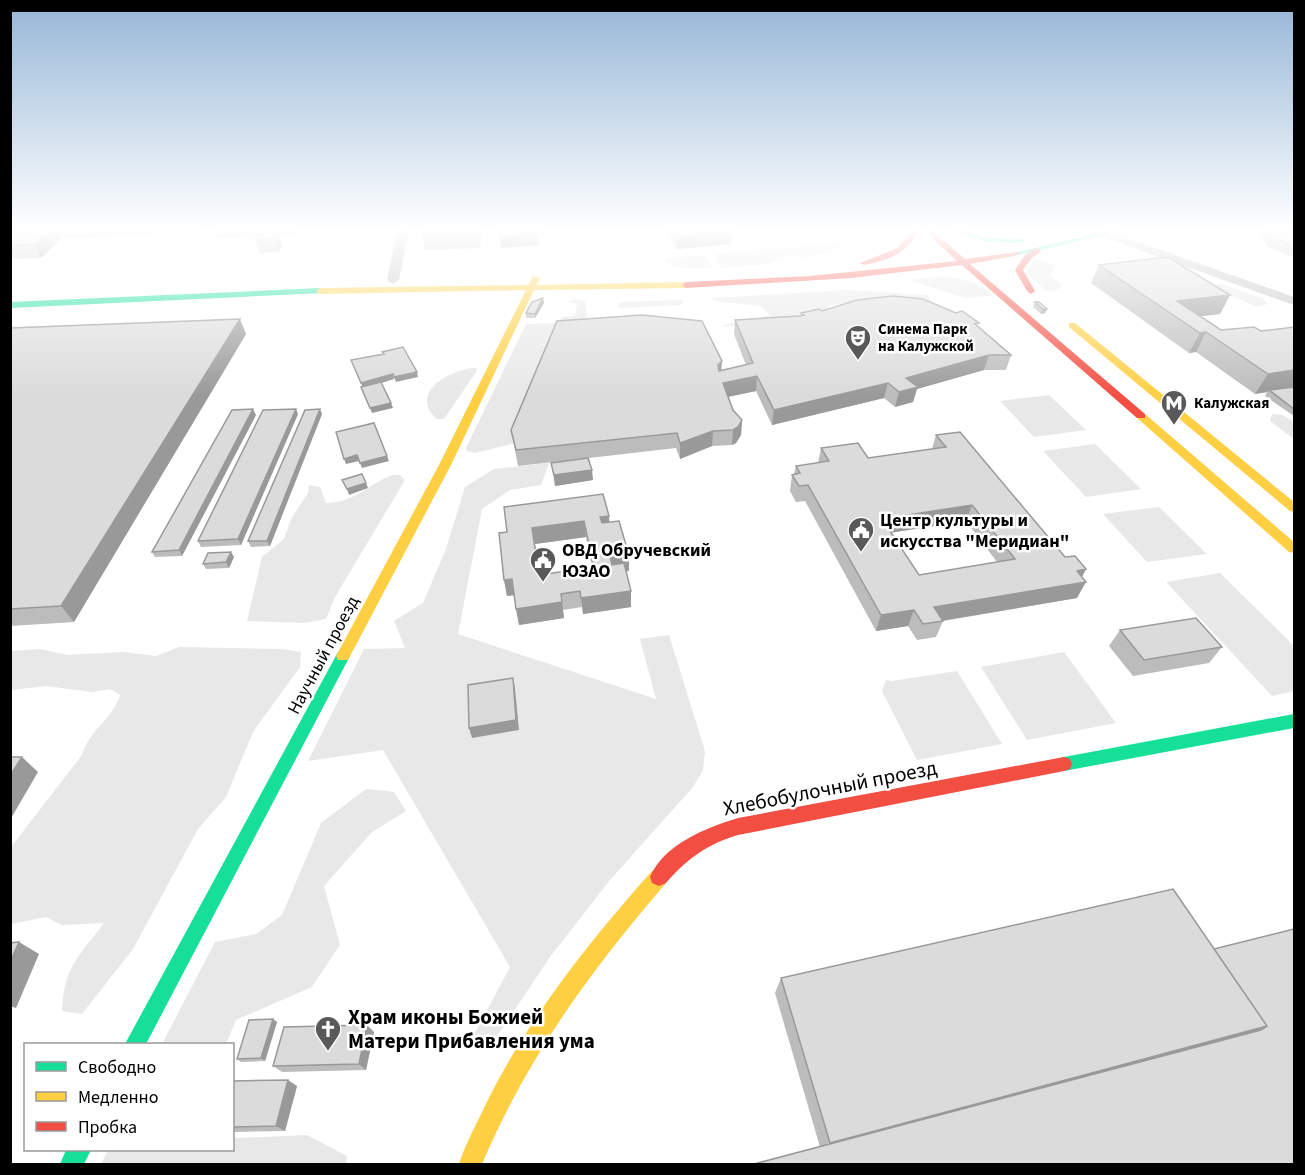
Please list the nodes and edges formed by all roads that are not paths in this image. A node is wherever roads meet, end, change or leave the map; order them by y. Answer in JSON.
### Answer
{"nodes":[{"id":1,"x":195,"y":286,"type":"edge"},
{"id":2,"x":457,"y":286,"type":"edge"},
{"id":3,"x":534,"y":286,"type":"edge"},
{"id":4,"x":991,"y":286,"type":"edge"},
{"id":5,"x":992,"y":286,"type":"edge"},
{"id":6,"x":1024,"y":286,"type":"edge"},
{"id":7,"x":1030,"y":286,"type":"edge"},
{"id":8,"x":1254,"y":286,"type":"edge"},
{"id":9,"x":995,"y":288,"type":"junction"},
{"id":10,"x":10,"y":295,"type":"edge"},
{"id":11,"x":1294,"y":301,"type":"edge"},
{"id":12,"x":10,"y":304,"type":"edge"},
{"id":13,"x":1064,"y":319,"type":"dead end"},
{"id":14,"x":1294,"y":508,"type":"edge"},
{"id":15,"x":1294,"y":549,"type":"edge"},
{"id":16,"x":1294,"y":721,"type":"edge"},
{"id":17,"x":136,"y":1043,"type":"edge"},
{"id":18,"x":470,"y":1164,"type":"edge"}],
"edges":[{"from":1,"to":10,"type":"main road"},
{"from":2,"to":12,"type":"main road"},
{"from":3,"to":17,"type":"main road","name":"Научный проезд"},
{"from":4,"to":9,"type":"main road"},
{"from":5,"to":9,"type":"main road"},
{"from":6,"to":7,"type":"main road"},
{"from":8,"to":11,"type":"street"},
{"from":9,"to":15,"type":"main road"},
{"from":13,"to":14,"type":"main road"},
{"from":16,"to":18,"type":"main road","name":"Хлебобулочный проезд"}]}
